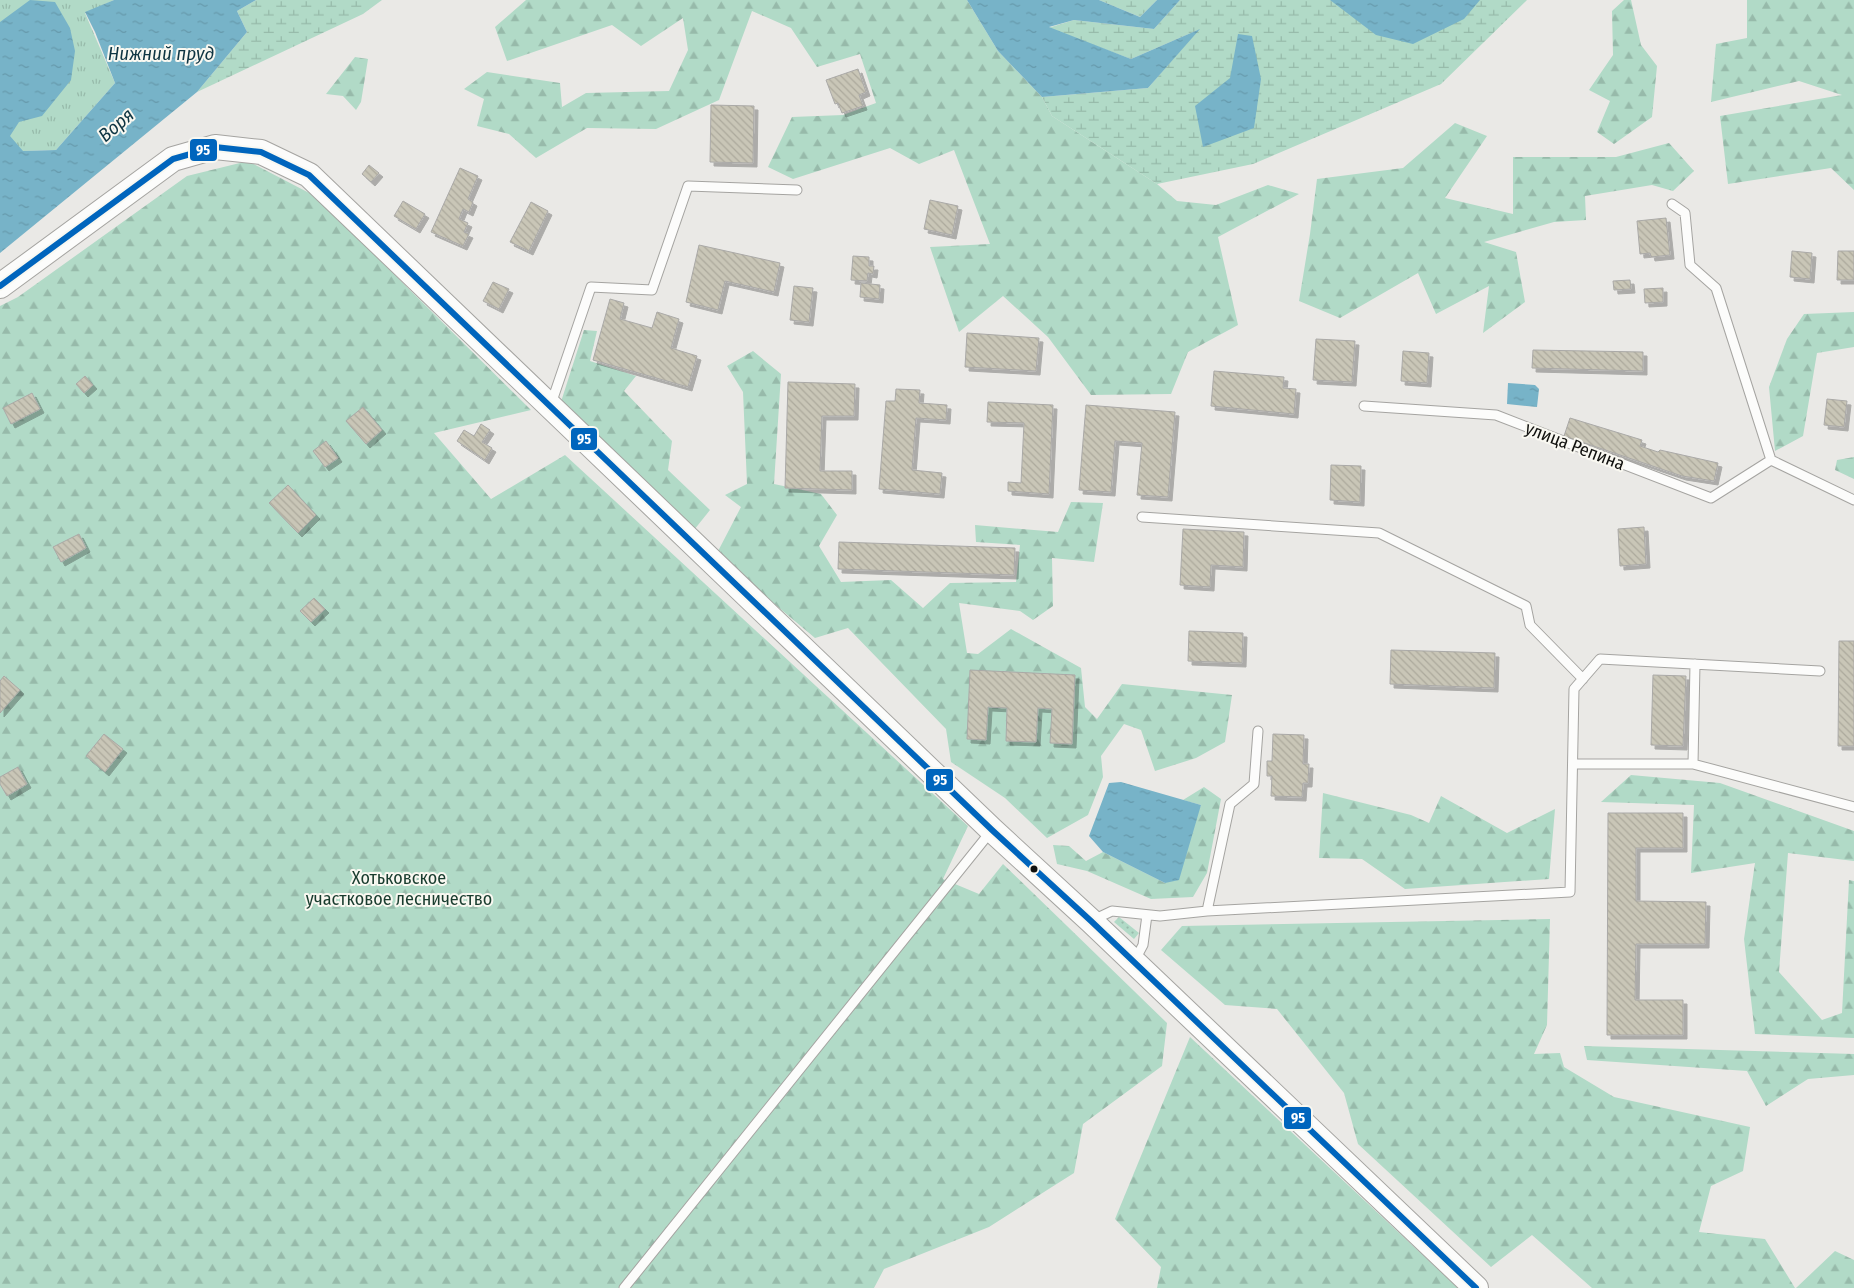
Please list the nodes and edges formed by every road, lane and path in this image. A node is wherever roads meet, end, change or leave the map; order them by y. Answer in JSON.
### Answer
{"nodes":[{"id":1,"x":797,"y":190,"type":"dead end"},
{"id":2,"x":1672,"y":204,"type":"dead end"},
{"id":3,"x":0,"y":286,"type":"edge"},
{"id":4,"x":550,"y":406,"type":"junction"},
{"id":5,"x":1364,"y":406,"type":"dead end"},
{"id":6,"x":1771,"y":460,"type":"junction"},
{"id":7,"x":1854,"y":500,"type":"edge"},
{"id":8,"x":1142,"y":517,"type":"dead end"},
{"id":9,"x":1694,"y":664,"type":"junction"},
{"id":10,"x":1820,"y":671,"type":"dead end"},
{"id":11,"x":1583,"y":679,"type":"junction"},
{"id":12,"x":1258,"y":732,"type":"dead end"},
{"id":13,"x":1573,"y":764,"type":"junction"},
{"id":14,"x":1693,"y":764,"type":"junction"},
{"id":15,"x":1854,"y":807,"type":"edge"},
{"id":16,"x":992,"y":830,"type":"junction"},
{"id":17,"x":1207,"y":911,"type":"junction"},
{"id":18,"x":1146,"y":916,"type":"junction"},
{"id":19,"x":1091,"y":921,"type":"junction"},
{"id":20,"x":1134,"y":962,"type":"junction"},
{"id":21,"x":624,"y":1288,"type":"edge"},
{"id":22,"x":1476,"y":1288,"type":"edge"}],
"edges":[{"from":1,"to":4,"type":"lane"},
{"from":2,"to":6,"type":"lane"},
{"from":3,"to":4,"type":"street"},
{"from":4,"to":16,"type":"street"},
{"from":5,"to":6,"type":"lane","name":"улица Репина"},
{"from":6,"to":7,"type":"lane"},
{"from":8,"to":11,"type":"lane"},
{"from":9,"to":10,"type":"lane"},
{"from":9,"to":11,"type":"lane"},
{"from":9,"to":14,"type":"lane"},
{"from":11,"to":13,"type":"lane"},
{"from":12,"to":17,"type":"lane"},
{"from":13,"to":14,"type":"lane"},
{"from":13,"to":17,"type":"lane"},
{"from":14,"to":15,"type":"lane"},
{"from":16,"to":19,"type":"street"},
{"from":16,"to":21,"type":"lane"},
{"from":17,"to":18,"type":"lane"},
{"from":18,"to":19,"type":"lane"},
{"from":18,"to":20,"type":"lane"},
{"from":19,"to":20,"type":"street"},
{"from":20,"to":22,"type":"street"}]}
